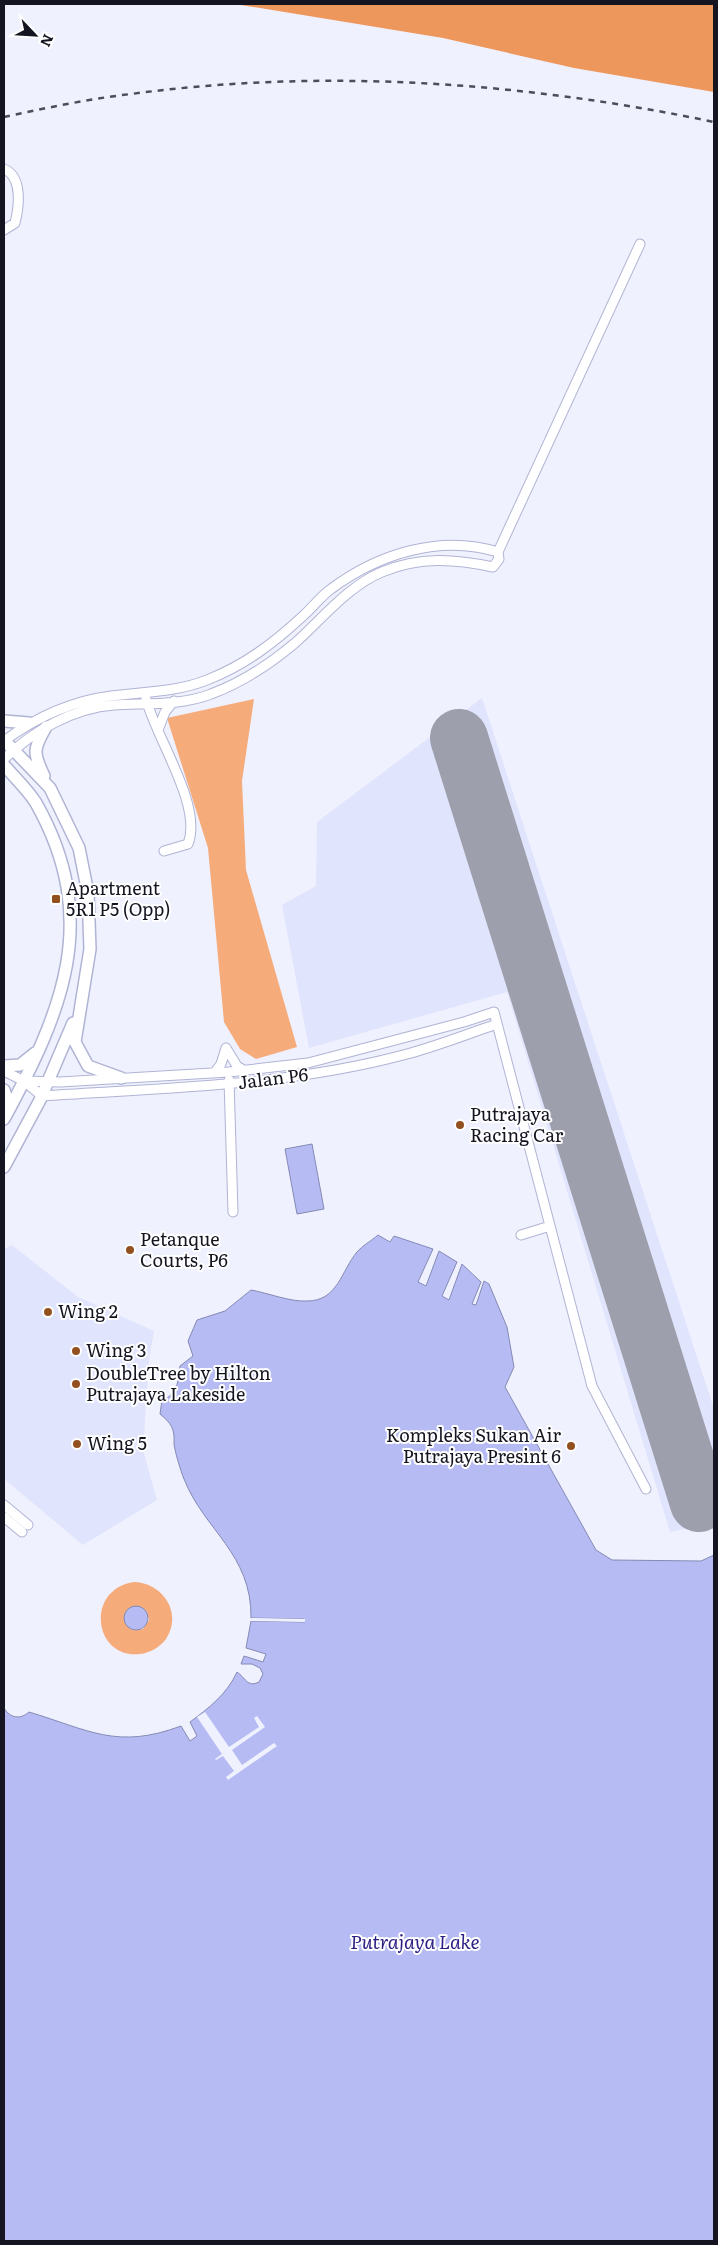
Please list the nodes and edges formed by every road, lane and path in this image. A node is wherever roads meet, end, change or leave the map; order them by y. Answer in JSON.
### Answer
{"nodes":[{"id":1,"x":4,"y":169,"type":"edge"},
{"id":2,"x":4,"y":230,"type":"edge"},
{"id":3,"x":640,"y":244,"type":"dead end"},
{"id":4,"x":498,"y":552,"type":"junction"},
{"id":5,"x":145,"y":694,"type":"junction"},
{"id":6,"x":174,"y":702,"type":"junction"},
{"id":7,"x":148,"y":704,"type":"junction"},
{"id":8,"x":4,"y":721,"type":"edge"},
{"id":9,"x":29,"y":723,"type":"junction"},
{"id":10,"x":46,"y":727,"type":"junction"},
{"id":11,"x":158,"y":730,"type":"junction"},
{"id":12,"x":4,"y":740,"type":"edge"},
{"id":13,"x":14,"y":749,"type":"junction"},
{"id":14,"x":4,"y":759,"type":"edge"},
{"id":15,"x":4,"y":765,"type":"edge"},
{"id":16,"x":50,"y":788,"type":"junction"},
{"id":17,"x":164,"y":850,"type":"dead end"},
{"id":18,"x":79,"y":1010,"type":"junction"},
{"id":19,"x":497,"y":1024,"type":"junction"},
{"id":20,"x":40,"y":1048,"type":"junction"},
{"id":21,"x":4,"y":1066,"type":"edge"},
{"id":22,"x":242,"y":1069,"type":"junction"},
{"id":23,"x":4,"y":1071,"type":"edge"},
{"id":24,"x":215,"y":1072,"type":"junction"},
{"id":25,"x":229,"y":1072,"type":"junction"},
{"id":26,"x":121,"y":1078,"type":"junction"},
{"id":27,"x":24,"y":1081,"type":"junction"},
{"id":28,"x":48,"y":1083,"type":"junction"},
{"id":29,"x":229,"y":1084,"type":"junction"},
{"id":30,"x":4,"y":1090,"type":"edge"},
{"id":31,"x":42,"y":1096,"type":"junction"},
{"id":32,"x":4,"y":1110,"type":"edge"},
{"id":33,"x":4,"y":1119,"type":"edge"},
{"id":34,"x":4,"y":1167,"type":"edge"},
{"id":35,"x":233,"y":1212,"type":"dead end"},
{"id":36,"x":550,"y":1226,"type":"junction"},
{"id":37,"x":521,"y":1235,"type":"dead end"},
{"id":38,"x":646,"y":1489,"type":"dead end"},
{"id":39,"x":4,"y":1505,"type":"edge"},
{"id":40,"x":4,"y":1517,"type":"edge"}],
"edges":[{"from":1,"to":2,"type":"street"},
{"from":3,"to":4,"type":"street"},
{"from":4,"to":5,"type":"street"},
{"from":4,"to":6,"type":"street"},
{"from":5,"to":7,"type":"street"},
{"from":5,"to":9,"type":"street"},
{"from":6,"to":7,"type":"street"},
{"from":6,"to":11,"type":"street"},
{"from":7,"to":10,"type":"street"},
{"from":7,"to":11,"type":"street"},
{"from":8,"to":9,"type":"street"},
{"from":9,"to":12,"type":"street"},
{"from":10,"to":13,"type":"street"},
{"from":10,"to":16,"type":"street"},
{"from":11,"to":17,"type":"street"},
{"from":12,"to":13,"type":"street"},
{"from":13,"to":14,"type":"street"},
{"from":13,"to":16,"type":"street"},
{"from":15,"to":20,"type":"street"},
{"from":16,"to":18,"type":"street"},
{"from":18,"to":26,"type":"street"},
{"from":18,"to":28,"type":"street"},
{"from":19,"to":22,"type":"street","name":"Jalan P6"},
{"from":19,"to":29,"type":"street","name":"Jalan P6"},
{"from":19,"to":36,"type":"street"},
{"from":20,"to":21,"type":"street"},
{"from":20,"to":27,"type":"street"},
{"from":22,"to":24,"type":"street"},
{"from":22,"to":25,"type":"street","name":"Jalan P6"},
{"from":23,"to":27,"type":"street"},
{"from":24,"to":25,"type":"street","name":"Jalan P6"},
{"from":24,"to":26,"type":"street","name":"Jalan P6"},
{"from":25,"to":29,"type":"street"},
{"from":26,"to":28,"type":"street","name":"Jalan P6"},
{"from":27,"to":28,"type":"street","name":"Jalan P6"},
{"from":27,"to":31,"type":"street"},
{"from":27,"to":33,"type":"street"},
{"from":28,"to":31,"type":"street"},
{"from":29,"to":31,"type":"street","name":"Jalan P6"},
{"from":29,"to":35,"type":"street"},
{"from":30,"to":32,"type":"street"},
{"from":31,"to":34,"type":"street"},
{"from":36,"to":37,"type":"street"},
{"from":36,"to":38,"type":"street"},
{"from":39,"to":40,"type":"street"}]}
